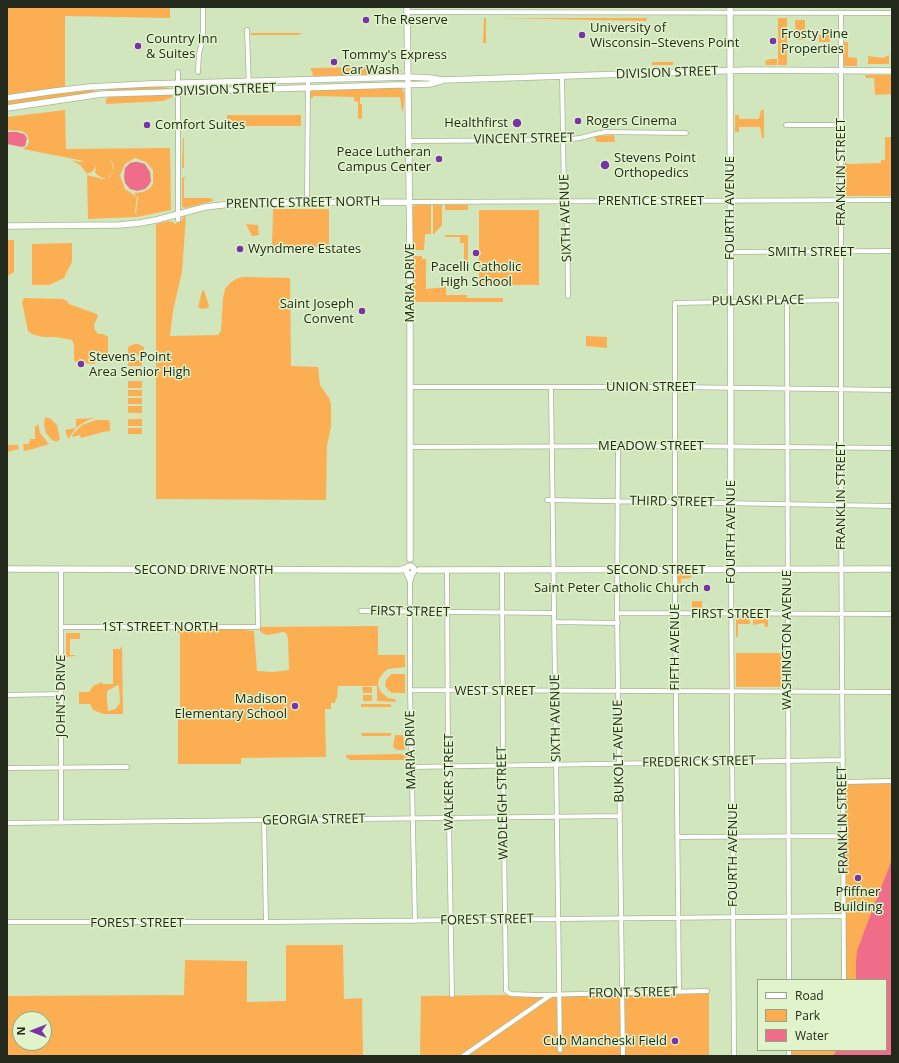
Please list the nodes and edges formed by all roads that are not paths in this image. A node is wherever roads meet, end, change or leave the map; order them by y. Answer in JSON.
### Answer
{"nodes":[{"id":1,"x":203,"y":7,"type":"edge"},
{"id":2,"x":407,"y":10,"type":"edge"},
{"id":3,"x":730,"y":10,"type":"edge"},
{"id":4,"x":841,"y":13,"type":"junction"},
{"id":5,"x":892,"y":13,"type":"edge"},
{"id":6,"x":247,"y":30,"type":"dead end"},
{"id":7,"x":840,"y":70,"type":"junction"},
{"id":8,"x":892,"y":70,"type":"edge"},
{"id":9,"x":730,"y":71,"type":"junction"},
{"id":10,"x":178,"y":72,"type":"dead end"},
{"id":11,"x":198,"y":72,"type":"dead end"},
{"id":12,"x":562,"y":76,"type":"junction"},
{"id":13,"x":408,"y":77,"type":"junction"},
{"id":14,"x":308,"y":80,"type":"junction"},
{"id":15,"x":443,"y":80,"type":"junction"},
{"id":16,"x":249,"y":82,"type":"junction"},
{"id":17,"x":178,"y":84,"type":"junction"},
{"id":18,"x":408,"y":84,"type":"junction"},
{"id":19,"x":307,"y":87,"type":"junction"},
{"id":20,"x":249,"y":89,"type":"junction"},
{"id":21,"x":178,"y":91,"type":"junction"},
{"id":22,"x":7,"y":98,"type":"edge"},
{"id":23,"x":7,"y":108,"type":"edge"},
{"id":24,"x":786,"y":125,"type":"dead end"},
{"id":25,"x":841,"y":125,"type":"junction"},
{"id":26,"x":686,"y":132,"type":"dead end"},
{"id":27,"x":563,"y":140,"type":"junction"},
{"id":28,"x":408,"y":141,"type":"junction"},
{"id":29,"x":730,"y":200,"type":"junction"},
{"id":30,"x":841,"y":200,"type":"junction"},
{"id":31,"x":892,"y":200,"type":"edge"},
{"id":32,"x":565,"y":201,"type":"junction"},
{"id":33,"x":307,"y":202,"type":"junction"},
{"id":34,"x":410,"y":202,"type":"junction"},
{"id":35,"x":178,"y":217,"type":"junction"},
{"id":36,"x":7,"y":226,"type":"edge"},
{"id":37,"x":730,"y":252,"type":"junction"},
{"id":38,"x":841,"y":252,"type":"junction"},
{"id":39,"x":892,"y":252,"type":"edge"},
{"id":40,"x":568,"y":296,"type":"dead end"},
{"id":41,"x":841,"y":300,"type":"junction"},
{"id":42,"x":787,"y":301,"type":"junction"},
{"id":43,"x":730,"y":302,"type":"junction"},
{"id":44,"x":675,"y":303,"type":"joint"},
{"id":45,"x":410,"y":387,"type":"junction"},
{"id":46,"x":551,"y":387,"type":"junction"},
{"id":47,"x":675,"y":387,"type":"junction"},
{"id":48,"x":730,"y":388,"type":"junction"},
{"id":49,"x":787,"y":389,"type":"junction"},
{"id":50,"x":841,"y":389,"type":"junction"},
{"id":51,"x":892,"y":390,"type":"edge"},
{"id":52,"x":552,"y":446,"type":"junction"},
{"id":53,"x":675,"y":446,"type":"junction"},
{"id":54,"x":731,"y":446,"type":"junction"},
{"id":55,"x":410,"y":447,"type":"junction"},
{"id":56,"x":618,"y":447,"type":"junction"},
{"id":57,"x":787,"y":447,"type":"junction"},
{"id":58,"x":841,"y":448,"type":"junction"},
{"id":59,"x":892,"y":448,"type":"edge"},
{"id":60,"x":548,"y":500,"type":"dead end"},
{"id":61,"x":553,"y":500,"type":"junction"},
{"id":62,"x":618,"y":501,"type":"junction"},
{"id":63,"x":675,"y":501,"type":"junction"},
{"id":64,"x":731,"y":503,"type":"junction"},
{"id":65,"x":787,"y":504,"type":"junction"},
{"id":66,"x":841,"y":505,"type":"junction"},
{"id":67,"x":892,"y":506,"type":"edge"},
{"id":68,"x":7,"y":569,"type":"edge"},
{"id":69,"x":502,"y":569,"type":"junction"},
{"id":70,"x":892,"y":569,"type":"edge"},
{"id":71,"x":61,"y":570,"type":"junction"},
{"id":72,"x":257,"y":570,"type":"junction"},
{"id":73,"x":410,"y":570,"type":"junction"},
{"id":74,"x":447,"y":570,"type":"junction"},
{"id":75,"x":553,"y":570,"type":"junction"},
{"id":76,"x":618,"y":570,"type":"junction"},
{"id":77,"x":675,"y":570,"type":"junction"},
{"id":78,"x":731,"y":570,"type":"junction"},
{"id":79,"x":787,"y":570,"type":"junction"},
{"id":80,"x":842,"y":570,"type":"junction"},
{"id":81,"x":410,"y":580,"type":"joint"},
{"id":82,"x":361,"y":611,"type":"dead end"},
{"id":83,"x":411,"y":612,"type":"junction"},
{"id":84,"x":447,"y":613,"type":"junction"},
{"id":85,"x":554,"y":613,"type":"junction"},
{"id":86,"x":617,"y":613,"type":"junction"},
{"id":87,"x":842,"y":613,"type":"junction"},
{"id":88,"x":502,"y":614,"type":"junction"},
{"id":89,"x":674,"y":614,"type":"junction"},
{"id":90,"x":731,"y":614,"type":"junction"},
{"id":91,"x":787,"y":614,"type":"junction"},
{"id":92,"x":892,"y":614,"type":"edge"},
{"id":93,"x":555,"y":622,"type":"junction"},
{"id":94,"x":618,"y":623,"type":"junction"},
{"id":95,"x":61,"y":627,"type":"junction"},
{"id":96,"x":410,"y":690,"type":"junction"},
{"id":97,"x":502,"y":690,"type":"junction"},
{"id":98,"x":448,"y":691,"type":"junction"},
{"id":99,"x":555,"y":691,"type":"junction"},
{"id":100,"x":618,"y":691,"type":"junction"},
{"id":101,"x":675,"y":691,"type":"junction"},
{"id":102,"x":731,"y":692,"type":"junction"},
{"id":103,"x":788,"y":692,"type":"junction"},
{"id":104,"x":843,"y":692,"type":"junction"},
{"id":105,"x":892,"y":692,"type":"edge"},
{"id":106,"x":61,"y":694,"type":"junction"},
{"id":107,"x":7,"y":695,"type":"edge"},
{"id":108,"x":843,"y":760,"type":"junction"},
{"id":109,"x":788,"y":761,"type":"junction"},
{"id":110,"x":733,"y":762,"type":"junction"},
{"id":111,"x":620,"y":763,"type":"junction"},
{"id":112,"x":676,"y":763,"type":"junction"},
{"id":113,"x":557,"y":764,"type":"junction"},
{"id":114,"x":503,"y":765,"type":"junction"},
{"id":115,"x":448,"y":766,"type":"junction"},
{"id":116,"x":128,"y":767,"type":"dead end"},
{"id":117,"x":412,"y":767,"type":"junction"},
{"id":118,"x":7,"y":768,"type":"edge"},
{"id":119,"x":61,"y":768,"type":"junction"},
{"id":120,"x":892,"y":781,"type":"edge"},
{"id":121,"x":843,"y":782,"type":"junction"},
{"id":122,"x":620,"y":816,"type":"junction"},
{"id":123,"x":557,"y":817,"type":"junction"},
{"id":124,"x":503,"y":818,"type":"junction"},
{"id":125,"x":412,"y":819,"type":"junction"},
{"id":126,"x":449,"y":819,"type":"junction"},
{"id":127,"x":264,"y":820,"type":"junction"},
{"id":128,"x":7,"y":823,"type":"edge"},
{"id":129,"x":61,"y":823,"type":"junction"},
{"id":130,"x":788,"y":836,"type":"junction"},
{"id":131,"x":844,"y":836,"type":"junction"},
{"id":132,"x":677,"y":837,"type":"junction"},
{"id":133,"x":733,"y":837,"type":"junction"},
{"id":134,"x":789,"y":916,"type":"junction"},
{"id":135,"x":844,"y":916,"type":"junction"},
{"id":136,"x":733,"y":917,"type":"junction"},
{"id":137,"x":622,"y":918,"type":"junction"},
{"id":138,"x":678,"y":918,"type":"junction"},
{"id":139,"x":559,"y":919,"type":"junction"},
{"id":140,"x":505,"y":920,"type":"junction"},
{"id":141,"x":415,"y":921,"type":"junction"},
{"id":142,"x":450,"y":921,"type":"junction"},
{"id":143,"x":7,"y":922,"type":"edge"},
{"id":144,"x":266,"y":922,"type":"junction"},
{"id":145,"x":789,"y":979,"type":"edge"},
{"id":146,"x":844,"y":979,"type":"edge"},
{"id":147,"x":679,"y":992,"type":"junction"},
{"id":148,"x":707,"y":992,"type":"dead end"},
{"id":149,"x":622,"y":993,"type":"junction"},
{"id":150,"x":452,"y":995,"type":"dead end"},
{"id":151,"x":551,"y":995,"type":"junction"},
{"id":152,"x":559,"y":995,"type":"junction"},
{"id":153,"x":560,"y":1050,"type":"dead end"},
{"id":154,"x":463,"y":1056,"type":"edge"},
{"id":155,"x":623,"y":1056,"type":"edge"},
{"id":156,"x":734,"y":1056,"type":"edge"}],
"edges":[{"from":1,"to":11,"type":"street"},
{"from":2,"to":3,"type":"street"},
{"from":2,"to":13,"type":"street","name":"MARIA DRIVE"},
{"from":3,"to":4,"type":"street"},
{"from":3,"to":9,"type":"street","name":"FOURTH AVENUE"},
{"from":4,"to":5,"type":"street"},
{"from":4,"to":7,"type":"street","name":"FRANKLIN STREET"},
{"from":6,"to":16,"type":"street"},
{"from":7,"to":8,"type":"street","name":"DIVISION STREET"},
{"from":7,"to":9,"type":"street","name":"DIVISION STREET"},
{"from":7,"to":25,"type":"street","name":"FRANKLIN STREET"},
{"from":9,"to":12,"type":"street","name":"DIVISION STREET"},
{"from":9,"to":29,"type":"street","name":"FOURTH AVENUE"},
{"from":10,"to":17,"type":"street"},
{"from":12,"to":15,"type":"street","name":"DIVISION STREET"},
{"from":12,"to":27,"type":"street","name":"SIXTH AVENUE"},
{"from":13,"to":14,"type":"street","name":"DIVISION STREET"},
{"from":13,"to":15,"type":"street","name":"DIVISION STREET"},
{"from":13,"to":18,"type":"street","name":"MARIA DRIVE"},
{"from":14,"to":16,"type":"street","name":"DIVISION STREET"},
{"from":14,"to":19,"type":"street"},
{"from":15,"to":18,"type":"street","name":"DIVISION STREET"},
{"from":16,"to":17,"type":"street","name":"DIVISION STREET"},
{"from":16,"to":20,"type":"street"},
{"from":17,"to":21,"type":"street"},
{"from":17,"to":22,"type":"street","name":"DIVISION STREET"},
{"from":18,"to":19,"type":"street","name":"DIVISION STREET"},
{"from":18,"to":28,"type":"street","name":"MARIA DRIVE"},
{"from":19,"to":20,"type":"street","name":"DIVISION STREET"},
{"from":19,"to":33,"type":"street"},
{"from":20,"to":21,"type":"street","name":"DIVISION STREET"},
{"from":21,"to":23,"type":"street","name":"DIVISION STREET"},
{"from":21,"to":35,"type":"street"},
{"from":24,"to":25,"type":"street"},
{"from":25,"to":30,"type":"street","name":"FRANKLIN STREET"},
{"from":26,"to":27,"type":"street","name":"VINCENT STREET"},
{"from":27,"to":28,"type":"street","name":"VINCENT STREET"},
{"from":27,"to":32,"type":"street","name":"SIXTH AVENUE"},
{"from":28,"to":34,"type":"street","name":"MARIA DRIVE"},
{"from":29,"to":30,"type":"street","name":"PRENTICE STREET"},
{"from":29,"to":32,"type":"street","name":"PRENTICE STREET"},
{"from":29,"to":37,"type":"street","name":"FOURTH AVENUE"},
{"from":30,"to":31,"type":"street","name":"PRENTICE STREET"},
{"from":30,"to":38,"type":"street","name":"FRANKLIN STREET"},
{"from":32,"to":34,"type":"street","name":"PRENTICE STREET"},
{"from":32,"to":40,"type":"street","name":"SIXTH AVENUE"},
{"from":33,"to":34,"type":"street","name":"PRENTICE STREET NORTH"},
{"from":33,"to":35,"type":"street","name":"PRENTICE STREET NORTH"},
{"from":34,"to":45,"type":"street","name":"MARIA DRIVE"},
{"from":35,"to":36,"type":"street","name":"PRENTICE STREET NORTH"},
{"from":37,"to":38,"type":"street","name":"SMITH STREET"},
{"from":37,"to":43,"type":"street","name":"FOURTH AVENUE"},
{"from":38,"to":39,"type":"street","name":"SMITH STREET"},
{"from":38,"to":41,"type":"street","name":"FRANKLIN STREET"},
{"from":41,"to":42,"type":"street","name":"PULASKI PLACE"},
{"from":41,"to":50,"type":"street","name":"FRANKLIN STREET"},
{"from":42,"to":43,"type":"street","name":"PULASKI PLACE"},
{"from":42,"to":49,"type":"street","name":"WASHINGTON AVENUE"},
{"from":43,"to":44,"type":"street","name":"PULASKI PLACE"},
{"from":43,"to":48,"type":"street","name":"FOURTH AVENUE"},
{"from":44,"to":47,"type":"street","name":"FIFTH AVENUE"},
{"from":45,"to":46,"type":"street","name":"UNION STREET"},
{"from":45,"to":55,"type":"street","name":"MARIA DRIVE"},
{"from":46,"to":47,"type":"street","name":"UNION STREET"},
{"from":46,"to":52,"type":"street","name":"SIXTH AVENUE"},
{"from":47,"to":48,"type":"street","name":"UNION STREET"},
{"from":47,"to":53,"type":"street","name":"FIFTH AVENUE"},
{"from":48,"to":49,"type":"street","name":"UNION STREET"},
{"from":48,"to":54,"type":"street","name":"FOURTH AVENUE"},
{"from":49,"to":50,"type":"street","name":"UNION STREET"},
{"from":49,"to":57,"type":"street","name":"WASHINGTON AVENUE"},
{"from":50,"to":51,"type":"street","name":"UNION STREET"},
{"from":50,"to":58,"type":"street","name":"FRANKLIN STREET"},
{"from":52,"to":55,"type":"street","name":"MEADOW STREET"},
{"from":52,"to":56,"type":"street","name":"MEADOW STREET"},
{"from":52,"to":61,"type":"street","name":"SIXTH AVENUE"},
{"from":53,"to":54,"type":"street","name":"MEADOW STREET"},
{"from":53,"to":56,"type":"street","name":"MEADOW STREET"},
{"from":53,"to":63,"type":"street","name":"FIFTH AVENUE"},
{"from":54,"to":57,"type":"street","name":"MEADOW STREET"},
{"from":54,"to":64,"type":"street","name":"FOURTH AVENUE"},
{"from":55,"to":73,"type":"street","name":"MARIA DRIVE"},
{"from":56,"to":62,"type":"street","name":"BUKOLT AVENUE"},
{"from":57,"to":58,"type":"street","name":"MEADOW STREET"},
{"from":57,"to":65,"type":"street","name":"WASHINGTON AVENUE"},
{"from":58,"to":59,"type":"street","name":"MEADOW STREET"},
{"from":58,"to":66,"type":"street","name":"FRANKLIN STREET"},
{"from":60,"to":61,"type":"street","name":"THIRD STREET"},
{"from":61,"to":62,"type":"street","name":"THIRD STREET"},
{"from":61,"to":75,"type":"street","name":"SIXTH AVENUE"},
{"from":62,"to":63,"type":"street","name":"THIRD STREET"},
{"from":62,"to":76,"type":"street","name":"BUKOLT AVENUE"},
{"from":63,"to":64,"type":"street","name":"THIRD STREET"},
{"from":63,"to":77,"type":"street","name":"FIFTH AVENUE"},
{"from":64,"to":65,"type":"street","name":"THIRD STREET"},
{"from":64,"to":78,"type":"street","name":"FOURTH AVENUE"},
{"from":65,"to":66,"type":"street","name":"THIRD STREET"},
{"from":65,"to":79,"type":"street","name":"WASHINGTON AVENUE"},
{"from":66,"to":67,"type":"street","name":"THIRD STREET"},
{"from":66,"to":80,"type":"street","name":"FRANKLIN STREET"},
{"from":68,"to":71,"type":"street","name":"SECOND DRIVE NORTH"},
{"from":69,"to":74,"type":"street","name":"SECOND STREET"},
{"from":69,"to":75,"type":"street","name":"SECOND STREET"},
{"from":69,"to":88,"type":"street","name":"WADLEIGH STREET"},
{"from":70,"to":80,"type":"street","name":"SECOND STREET"},
{"from":71,"to":72,"type":"street","name":"SECOND DRIVE NORTH"},
{"from":71,"to":95,"type":"street","name":"JOHN'S DRIVE"},
{"from":72,"to":73,"type":"street","name":"SECOND DRIVE NORTH"},
{"from":72,"to":95,"type":"street","name":"1ST STREET NORTH"},
{"from":73,"to":74,"type":"street","name":"SECOND STREET"},
{"from":73,"to":81,"type":"street","name":"MARIA DRIVE"},
{"from":74,"to":84,"type":"street","name":"WALKER STREET"},
{"from":75,"to":76,"type":"street","name":"SECOND STREET"},
{"from":75,"to":85,"type":"street","name":"SIXTH AVENUE"},
{"from":76,"to":77,"type":"street","name":"SECOND STREET"},
{"from":76,"to":86,"type":"street","name":"BUKOLT AVENUE"},
{"from":77,"to":78,"type":"street","name":"SECOND STREET"},
{"from":77,"to":89,"type":"street","name":"FIFTH AVENUE"},
{"from":78,"to":79,"type":"street","name":"SECOND STREET"},
{"from":78,"to":90,"type":"street","name":"FOURTH AVENUE"},
{"from":79,"to":80,"type":"street","name":"SECOND STREET"},
{"from":79,"to":91,"type":"street","name":"WASHINGTON AVENUE"},
{"from":80,"to":87,"type":"street","name":"FRANKLIN STREET"},
{"from":81,"to":83,"type":"street","name":"MARIA DRIVE"},
{"from":82,"to":83,"type":"street","name":"FIRST STREET"},
{"from":83,"to":84,"type":"street","name":"FIRST STREET"},
{"from":83,"to":96,"type":"street","name":"MARIA DRIVE"},
{"from":84,"to":88,"type":"street","name":"FIRST STREET"},
{"from":84,"to":98,"type":"street","name":"WALKER STREET"},
{"from":85,"to":88,"type":"street","name":"FIRST STREET"},
{"from":85,"to":93,"type":"street","name":"SIXTH AVENUE"},
{"from":86,"to":89,"type":"street","name":"FIRST STREET"},
{"from":86,"to":94,"type":"street","name":"BUKOLT AVENUE"},
{"from":87,"to":91,"type":"street","name":"FIRST STREET"},
{"from":87,"to":92,"type":"street","name":"FIRST STREET"},
{"from":87,"to":104,"type":"street","name":"FRANKLIN STREET"},
{"from":88,"to":97,"type":"street","name":"WADLEIGH STREET"},
{"from":89,"to":90,"type":"street","name":"FIRST STREET"},
{"from":89,"to":101,"type":"street","name":"FIFTH AVENUE"},
{"from":90,"to":91,"type":"street","name":"FIRST STREET"},
{"from":90,"to":102,"type":"street","name":"FOURTH AVENUE"},
{"from":91,"to":103,"type":"street","name":"WASHINGTON AVENUE"},
{"from":93,"to":94,"type":"street"},
{"from":93,"to":99,"type":"street","name":"SIXTH AVENUE"},
{"from":94,"to":100,"type":"street","name":"BUKOLT AVENUE"},
{"from":95,"to":106,"type":"street","name":"JOHN'S DRIVE"},
{"from":96,"to":98,"type":"street","name":"WEST STREET"},
{"from":96,"to":117,"type":"street","name":"MARIA DRIVE"},
{"from":97,"to":98,"type":"street","name":"WEST STREET"},
{"from":97,"to":99,"type":"street","name":"WEST STREET"},
{"from":97,"to":114,"type":"street","name":"WADLEIGH STREET"},
{"from":98,"to":115,"type":"street","name":"WALKER STREET"},
{"from":99,"to":100,"type":"street","name":"WEST STREET"},
{"from":99,"to":113,"type":"street","name":"SIXTH AVENUE"},
{"from":100,"to":101,"type":"street","name":"WEST STREET"},
{"from":100,"to":111,"type":"street","name":"BUKOLT AVENUE"},
{"from":101,"to":102,"type":"street","name":"WEST STREET"},
{"from":101,"to":112,"type":"street","name":"FIFTH AVENUE"},
{"from":102,"to":103,"type":"street","name":"WEST STREET"},
{"from":102,"to":110,"type":"street","name":"FOURTH AVENUE"},
{"from":103,"to":104,"type":"street","name":"WEST STREET"},
{"from":103,"to":109,"type":"street","name":"WASHINGTON AVENUE"},
{"from":104,"to":105,"type":"street","name":"WEST STREET"},
{"from":104,"to":108,"type":"street","name":"FRANKLIN STREET"},
{"from":106,"to":107,"type":"street"},
{"from":106,"to":119,"type":"street","name":"JOHN'S DRIVE"},
{"from":108,"to":109,"type":"street","name":"FREDERICK STREET"},
{"from":108,"to":121,"type":"street","name":"FRANKLIN STREET"},
{"from":109,"to":110,"type":"street","name":"FREDERICK STREET"},
{"from":109,"to":130,"type":"street","name":"WASHINGTON AVENUE"},
{"from":110,"to":112,"type":"street","name":"FREDERICK STREET"},
{"from":110,"to":133,"type":"street","name":"FOURTH AVENUE"},
{"from":111,"to":112,"type":"street","name":"FREDERICK STREET"},
{"from":111,"to":113,"type":"street","name":"FREDERICK STREET"},
{"from":111,"to":122,"type":"street","name":"BUKOLT AVENUE"},
{"from":112,"to":132,"type":"street","name":"FIFTH AVENUE"},
{"from":113,"to":114,"type":"street","name":"FREDERICK STREET"},
{"from":113,"to":123,"type":"street","name":"SIXTH AVENUE"},
{"from":114,"to":115,"type":"street","name":"FREDERICK STREET"},
{"from":114,"to":124,"type":"street","name":"WADLEIGH STREET"},
{"from":115,"to":117,"type":"street","name":"FREDERICK STREET"},
{"from":115,"to":126,"type":"street","name":"WALKER STREET"},
{"from":116,"to":119,"type":"street"},
{"from":117,"to":125,"type":"street","name":"MARIA DRIVE"},
{"from":118,"to":119,"type":"street"},
{"from":119,"to":129,"type":"street","name":"JOHN'S DRIVE"},
{"from":120,"to":121,"type":"street"},
{"from":121,"to":131,"type":"street","name":"FRANKLIN STREET"},
{"from":122,"to":123,"type":"street","name":"GEORGIA STREET"},
{"from":122,"to":137,"type":"street","name":"BUKOLT AVENUE"},
{"from":123,"to":124,"type":"street","name":"GEORGIA STREET"},
{"from":123,"to":139,"type":"street","name":"SIXTH AVENUE"},
{"from":124,"to":126,"type":"street","name":"GEORGIA STREET"},
{"from":124,"to":140,"type":"street","name":"WADLEIGH STREET"},
{"from":125,"to":126,"type":"street","name":"GEORGIA STREET"},
{"from":125,"to":127,"type":"street","name":"GEORGIA STREET"},
{"from":125,"to":141,"type":"street","name":"MARIA DRIVE"},
{"from":126,"to":142,"type":"street","name":"WALKER STREET"},
{"from":127,"to":129,"type":"street","name":"GEORGIA STREET"},
{"from":127,"to":144,"type":"street"},
{"from":128,"to":129,"type":"street","name":"GEORGIA STREET"},
{"from":130,"to":131,"type":"street"},
{"from":130,"to":133,"type":"street"},
{"from":130,"to":134,"type":"street","name":"WASHINGTON AVENUE"},
{"from":131,"to":135,"type":"street","name":"FRANKLIN STREET"},
{"from":132,"to":133,"type":"street"},
{"from":132,"to":138,"type":"street","name":"FIFTH AVENUE"},
{"from":133,"to":136,"type":"street","name":"FOURTH AVENUE"},
{"from":134,"to":135,"type":"street"},
{"from":134,"to":136,"type":"street"},
{"from":134,"to":145,"type":"street","name":"WASHINGTON AVENUE"},
{"from":135,"to":146,"type":"street","name":"FRANKLIN STREET"},
{"from":136,"to":138,"type":"street"},
{"from":136,"to":156,"type":"street","name":"FOURTH AVENUE"},
{"from":137,"to":138,"type":"street"},
{"from":137,"to":139,"type":"street","name":"FOREST STREET"},
{"from":137,"to":149,"type":"street","name":"BUKOLT AVENUE"},
{"from":138,"to":147,"type":"street","name":"FIFTH AVENUE"},
{"from":139,"to":140,"type":"street","name":"FOREST STREET"},
{"from":139,"to":152,"type":"street","name":"SIXTH AVENUE"},
{"from":140,"to":142,"type":"street","name":"FOREST STREET"},
{"from":140,"to":151,"type":"street","name":"WADLEIGH STREET"},
{"from":141,"to":142,"type":"street","name":"FOREST STREET"},
{"from":141,"to":144,"type":"street","name":"FOREST STREET"},
{"from":142,"to":150,"type":"street","name":"WALKER STREET"},
{"from":143,"to":144,"type":"street","name":"FOREST STREET"},
{"from":147,"to":148,"type":"street","name":"FRONT STREET"},
{"from":147,"to":149,"type":"street","name":"FRONT STREET"},
{"from":149,"to":152,"type":"street","name":"FRONT STREET"},
{"from":149,"to":155,"type":"street","name":"BUKOLT AVENUE"},
{"from":151,"to":152,"type":"street","name":"FRONT STREET"},
{"from":151,"to":154,"type":"street"},
{"from":152,"to":153,"type":"street","name":"SIXTH AVENUE"}]}
